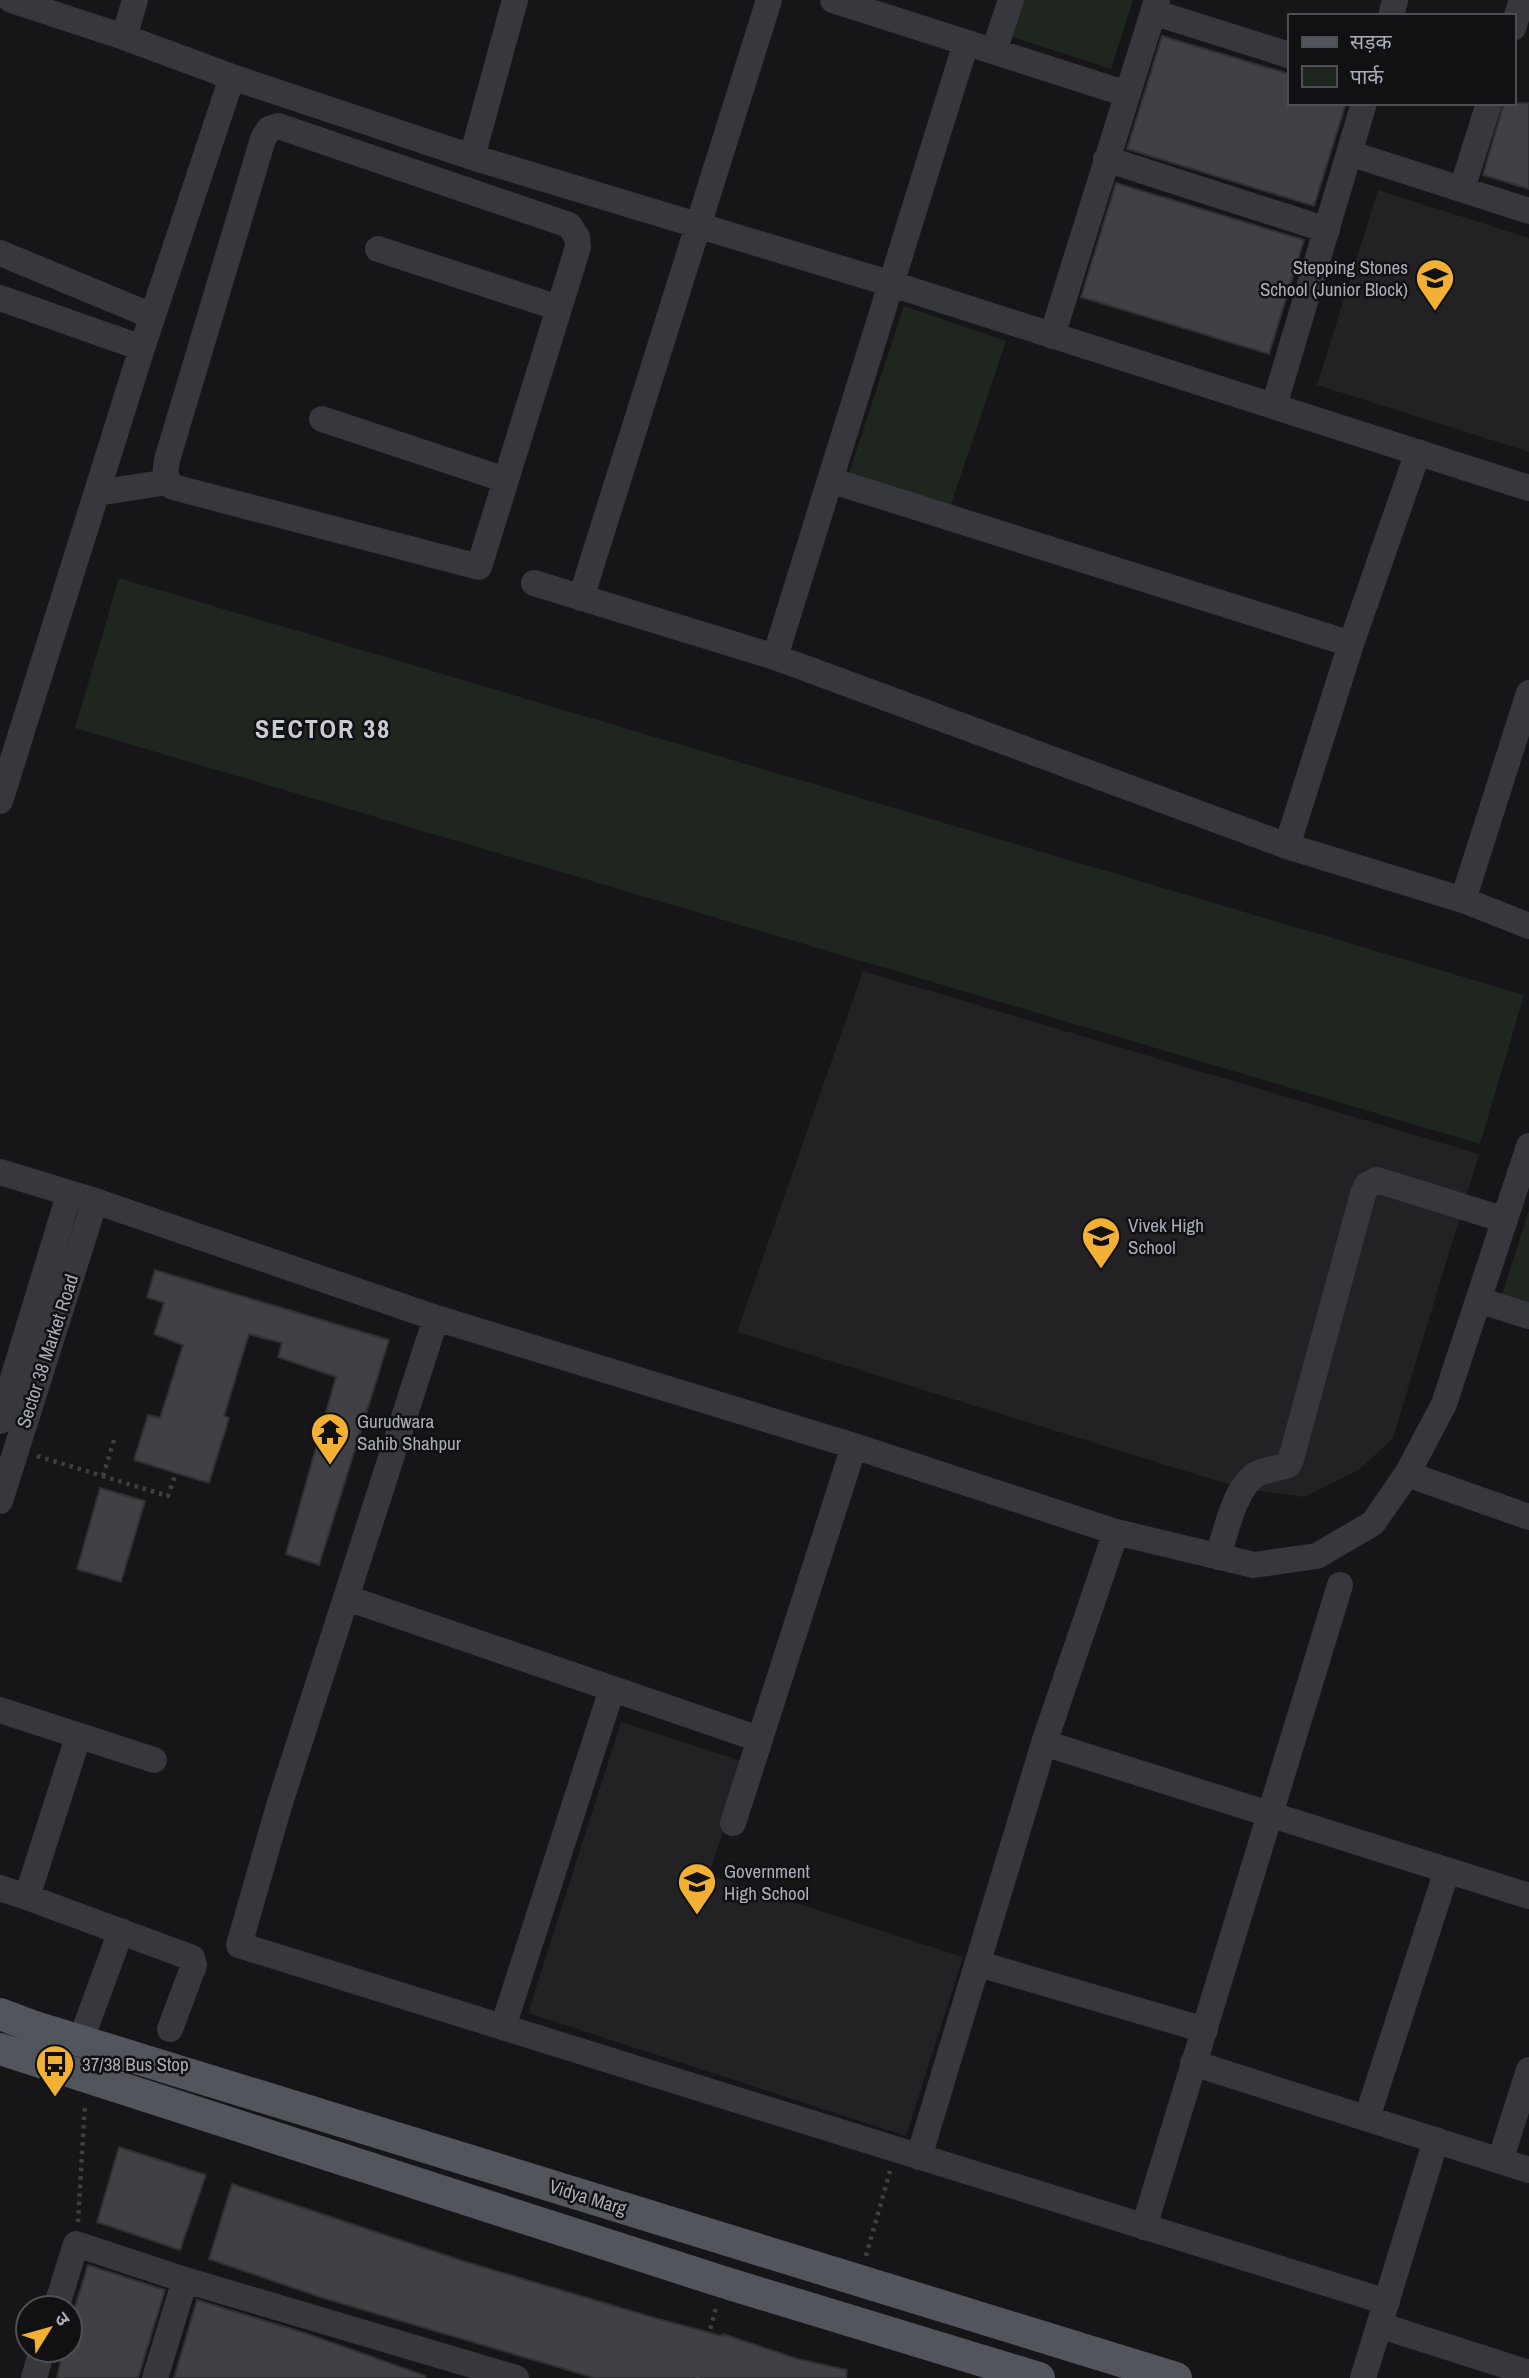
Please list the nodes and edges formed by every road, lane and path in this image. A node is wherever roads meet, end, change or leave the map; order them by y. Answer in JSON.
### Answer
{"nodes":[{"id":1,"x":13,"y":0,"type":"edge"},
{"id":2,"x":135,"y":0,"type":"edge"},
{"id":3,"x":515,"y":0,"type":"edge"},
{"id":4,"x":769,"y":0,"type":"edge"},
{"id":5,"x":833,"y":0,"type":"edge"},
{"id":6,"x":1011,"y":0,"type":"edge"},
{"id":7,"x":1522,"y":0,"type":"edge"},
{"id":8,"x":1155,"y":6,"type":"edge"},
{"id":9,"x":1515,"y":21,"type":"edge"},
{"id":10,"x":124,"y":37,"type":"junction"},
{"id":11,"x":966,"y":43,"type":"junction"},
{"id":12,"x":994,"y":51,"type":"junction"},
{"id":13,"x":1288,"y":55,"type":"edge"},
{"id":14,"x":232,"y":77,"type":"junction"},
{"id":15,"x":1127,"y":94,"type":"junction"},
{"id":16,"x":1363,"y":105,"type":"edge"},
{"id":17,"x":1488,"y":105,"type":"edge"},
{"id":18,"x":1349,"y":153,"type":"junction"},
{"id":19,"x":472,"y":157,"type":"junction"},
{"id":20,"x":1106,"y":159,"type":"junction"},
{"id":21,"x":1462,"y":190,"type":"junction"},
{"id":22,"x":1529,"y":211,"type":"edge"},
{"id":23,"x":699,"y":225,"type":"junction"},
{"id":24,"x":1327,"y":230,"type":"junction"},
{"id":25,"x":378,"y":249,"type":"dead end"},
{"id":26,"x":0,"y":253,"type":"edge"},
{"id":27,"x":892,"y":284,"type":"junction"},
{"id":28,"x":0,"y":298,"type":"edge"},
{"id":29,"x":559,"y":308,"type":"junction"},
{"id":30,"x":152,"y":316,"type":"junction"},
{"id":31,"x":1052,"y":336,"type":"junction"},
{"id":32,"x":142,"y":348,"type":"junction"},
{"id":33,"x":1274,"y":406,"type":"junction"},
{"id":34,"x":322,"y":419,"type":"dead end"},
{"id":35,"x":1418,"y":452,"type":"junction"},
{"id":36,"x":506,"y":480,"type":"junction"},
{"id":37,"x":830,"y":480,"type":"junction"},
{"id":38,"x":168,"y":482,"type":"junction"},
{"id":39,"x":1529,"y":488,"type":"edge"},
{"id":40,"x":97,"y":493,"type":"junction"},
{"id":41,"x":534,"y":583,"type":"dead end"},
{"id":42,"x":581,"y":598,"type":"junction"},
{"id":43,"x":1351,"y":644,"type":"junction"},
{"id":44,"x":775,"y":657,"type":"junction"},
{"id":45,"x":1529,"y":693,"type":"edge"},
{"id":46,"x":0,"y":801,"type":"edge"},
{"id":47,"x":1287,"y":846,"type":"junction"},
{"id":48,"x":1463,"y":900,"type":"junction"},
{"id":49,"x":1529,"y":926,"type":"edge"},
{"id":50,"x":1529,"y":1146,"type":"edge"},
{"id":51,"x":0,"y":1172,"type":"edge"},
{"id":52,"x":69,"y":1195,"type":"junction"},
{"id":53,"x":95,"y":1201,"type":"junction"},
{"id":54,"x":1505,"y":1220,"type":"junction"},
{"id":55,"x":1479,"y":1300,"type":"junction"},
{"id":56,"x":1529,"y":1316,"type":"edge"},
{"id":57,"x":436,"y":1318,"type":"junction"},
{"id":58,"x":0,"y":1421,"type":"edge"},
{"id":59,"x":116,"y":1437,"type":"dead end"},
{"id":60,"x":854,"y":1446,"type":"junction"},
{"id":61,"x":16,"y":1449,"type":"junction"},
{"id":62,"x":184,"y":1450,"type":"dead end"},
{"id":63,"x":1407,"y":1474,"type":"junction"},
{"id":64,"x":103,"y":1476,"type":"junction"},
{"id":65,"x":0,"y":1500,"type":"edge"},
{"id":66,"x":1529,"y":1517,"type":"edge"},
{"id":67,"x":1116,"y":1532,"type":"junction"},
{"id":68,"x":1218,"y":1557,"type":"junction"},
{"id":69,"x":1340,"y":1585,"type":"dead end"},
{"id":70,"x":347,"y":1598,"type":"junction"},
{"id":71,"x":612,"y":1689,"type":"junction"},
{"id":72,"x":0,"y":1710,"type":"edge"},
{"id":73,"x":78,"y":1737,"type":"junction"},
{"id":74,"x":759,"y":1739,"type":"junction"},
{"id":75,"x":1044,"y":1743,"type":"junction"},
{"id":76,"x":155,"y":1760,"type":"dead end"},
{"id":77,"x":1269,"y":1814,"type":"junction"},
{"id":78,"x":733,"y":1823,"type":"dead end"},
{"id":79,"x":1447,"y":1870,"type":"junction"},
{"id":80,"x":0,"y":1888,"type":"edge"},
{"id":81,"x":1529,"y":1896,"type":"edge"},
{"id":82,"x":27,"y":1897,"type":"junction"},
{"id":83,"x":121,"y":1931,"type":"junction"},
{"id":84,"x":979,"y":1964,"type":"junction"},
{"id":85,"x":0,"y":2014,"type":"edge"},
{"id":86,"x":86,"y":2026,"type":"dead end"},
{"id":87,"x":503,"y":2027,"type":"junction"},
{"id":88,"x":170,"y":2029,"type":"dead end"},
{"id":89,"x":1205,"y":2030,"type":"junction"},
{"id":90,"x":0,"y":2049,"type":"edge"},
{"id":91,"x":1193,"y":2063,"type":"junction"},
{"id":92,"x":65,"y":2069,"type":"junction"},
{"id":93,"x":1529,"y":2070,"type":"edge"},
{"id":94,"x":0,"y":2071,"type":"edge"},
{"id":95,"x":85,"y":2104,"type":"dead end"},
{"id":96,"x":1367,"y":2119,"type":"junction"},
{"id":97,"x":1436,"y":2140,"type":"junction"},
{"id":98,"x":907,"y":2153,"type":"junction"},
{"id":99,"x":1500,"y":2161,"type":"junction"},
{"id":100,"x":1529,"y":2170,"type":"edge"},
{"id":101,"x":1144,"y":2227,"type":"junction"},
{"id":102,"x":76,"y":2244,"type":"junction"},
{"id":103,"x":185,"y":2280,"type":"junction"},
{"id":104,"x":859,"y":2280,"type":"junction"},
{"id":105,"x":723,"y":2282,"type":"junction"},
{"id":106,"x":60,"y":2294,"type":"edge"},
{"id":107,"x":1383,"y":2314,"type":"junction"},
{"id":108,"x":1529,"y":2373,"type":"edge"},
{"id":109,"x":155,"y":2378,"type":"edge"},
{"id":110,"x":516,"y":2378,"type":"edge"},
{"id":111,"x":697,"y":2378,"type":"edge"},
{"id":112,"x":1039,"y":2378,"type":"edge"},
{"id":113,"x":1176,"y":2378,"type":"edge"},
{"id":114,"x":1363,"y":2378,"type":"edge"}],
"edges":[{"from":1,"to":10,"type":"street"},
{"from":2,"to":10,"type":"street"},
{"from":3,"to":19,"type":"street"},
{"from":4,"to":23,"type":"street"},
{"from":5,"to":11,"type":"street"},
{"from":6,"to":12,"type":"street"},
{"from":7,"to":9,"type":"street"},
{"from":8,"to":13,"type":"street"},
{"from":8,"to":15,"type":"street"},
{"from":10,"to":14,"type":"street"},
{"from":11,"to":12,"type":"street"},
{"from":11,"to":27,"type":"street"},
{"from":12,"to":15,"type":"street"},
{"from":14,"to":19,"type":"street"},
{"from":14,"to":30,"type":"street"},
{"from":15,"to":20,"type":"street"},
{"from":16,"to":18,"type":"street"},
{"from":17,"to":21,"type":"street"},
{"from":18,"to":21,"type":"street"},
{"from":18,"to":24,"type":"street"},
{"from":19,"to":23,"type":"street"},
{"from":20,"to":24,"type":"street"},
{"from":20,"to":31,"type":"street"},
{"from":21,"to":22,"type":"street"},
{"from":23,"to":27,"type":"street"},
{"from":23,"to":42,"type":"street"},
{"from":24,"to":33,"type":"street"},
{"from":25,"to":29,"type":"street"},
{"from":26,"to":30,"type":"street"},
{"from":27,"to":31,"type":"street"},
{"from":27,"to":37,"type":"street"},
{"from":28,"to":32,"type":"street"},
{"from":29,"to":36,"type":"street"},
{"from":29,"to":38,"type":"street"},
{"from":30,"to":32,"type":"street"},
{"from":31,"to":33,"type":"street"},
{"from":32,"to":40,"type":"street"},
{"from":33,"to":35,"type":"street"},
{"from":34,"to":36,"type":"street"},
{"from":35,"to":39,"type":"street"},
{"from":35,"to":43,"type":"street"},
{"from":36,"to":38,"type":"street"},
{"from":37,"to":43,"type":"street"},
{"from":37,"to":44,"type":"street"},
{"from":38,"to":40,"type":"street"},
{"from":40,"to":46,"type":"street"},
{"from":41,"to":42,"type":"street"},
{"from":42,"to":44,"type":"street"},
{"from":43,"to":47,"type":"street"},
{"from":44,"to":47,"type":"street"},
{"from":45,"to":48,"type":"street"},
{"from":47,"to":48,"type":"street"},
{"from":48,"to":49,"type":"street"},
{"from":50,"to":54,"type":"street"},
{"from":51,"to":52,"type":"street"},
{"from":52,"to":53,"type":"street"},
{"from":52,"to":58,"type":"street","name":"Sector 38 Market Road"},
{"from":53,"to":57,"type":"street"},
{"from":53,"to":61,"type":"street","name":"Sector 38 Market Road"},
{"from":54,"to":55,"type":"street"},
{"from":54,"to":68,"type":"street"},
{"from":55,"to":56,"type":"street"},
{"from":55,"to":63,"type":"street"},
{"from":57,"to":60,"type":"street"},
{"from":57,"to":70,"type":"street"},
{"from":59,"to":64,"type":"path"},
{"from":60,"to":67,"type":"street"},
{"from":60,"to":74,"type":"street"},
{"from":61,"to":64,"type":"path"},
{"from":61,"to":65,"type":"street","name":"Sector 38 Market Road"},
{"from":62,"to":64,"type":"path"},
{"from":63,"to":66,"type":"street"},
{"from":63,"to":68,"type":"street"},
{"from":67,"to":68,"type":"street"},
{"from":67,"to":75,"type":"street"},
{"from":69,"to":77,"type":"street"},
{"from":70,"to":71,"type":"street"},
{"from":70,"to":87,"type":"street"},
{"from":71,"to":74,"type":"street"},
{"from":71,"to":87,"type":"street"},
{"from":72,"to":73,"type":"street"},
{"from":73,"to":76,"type":"street"},
{"from":73,"to":82,"type":"street"},
{"from":74,"to":78,"type":"street"},
{"from":75,"to":77,"type":"street"},
{"from":75,"to":84,"type":"street"},
{"from":77,"to":79,"type":"street"},
{"from":77,"to":89,"type":"street"},
{"from":79,"to":81,"type":"street"},
{"from":79,"to":96,"type":"street"},
{"from":80,"to":82,"type":"street"},
{"from":82,"to":83,"type":"street"},
{"from":83,"to":86,"type":"street"},
{"from":83,"to":88,"type":"street"},
{"from":84,"to":89,"type":"street"},
{"from":84,"to":98,"type":"street"},
{"from":85,"to":104,"type":"main road","name":"Vidya Marg"},
{"from":87,"to":98,"type":"street"},
{"from":89,"to":91,"type":"street"},
{"from":90,"to":92,"type":"main road","name":"Vidya Marg"},
{"from":91,"to":96,"type":"street"},
{"from":91,"to":101,"type":"street"},
{"from":92,"to":94,"type":"main road"},
{"from":92,"to":105,"type":"main road","name":"Vidya Marg"},
{"from":93,"to":99,"type":"street"},
{"from":95,"to":102,"type":"path"},
{"from":96,"to":97,"type":"street"},
{"from":97,"to":99,"type":"street"},
{"from":97,"to":107,"type":"street"},
{"from":98,"to":101,"type":"street"},
{"from":98,"to":104,"type":"path"},
{"from":99,"to":100,"type":"street"},
{"from":101,"to":107,"type":"street"},
{"from":102,"to":103,"type":"street"},
{"from":102,"to":106,"type":"street"},
{"from":103,"to":109,"type":"street"},
{"from":103,"to":110,"type":"street"},
{"from":104,"to":113,"type":"main road","name":"Vidya Marg"},
{"from":105,"to":111,"type":"path"},
{"from":105,"to":112,"type":"main road","name":"Vidya Marg"},
{"from":107,"to":108,"type":"street"},
{"from":107,"to":114,"type":"street"}]}
